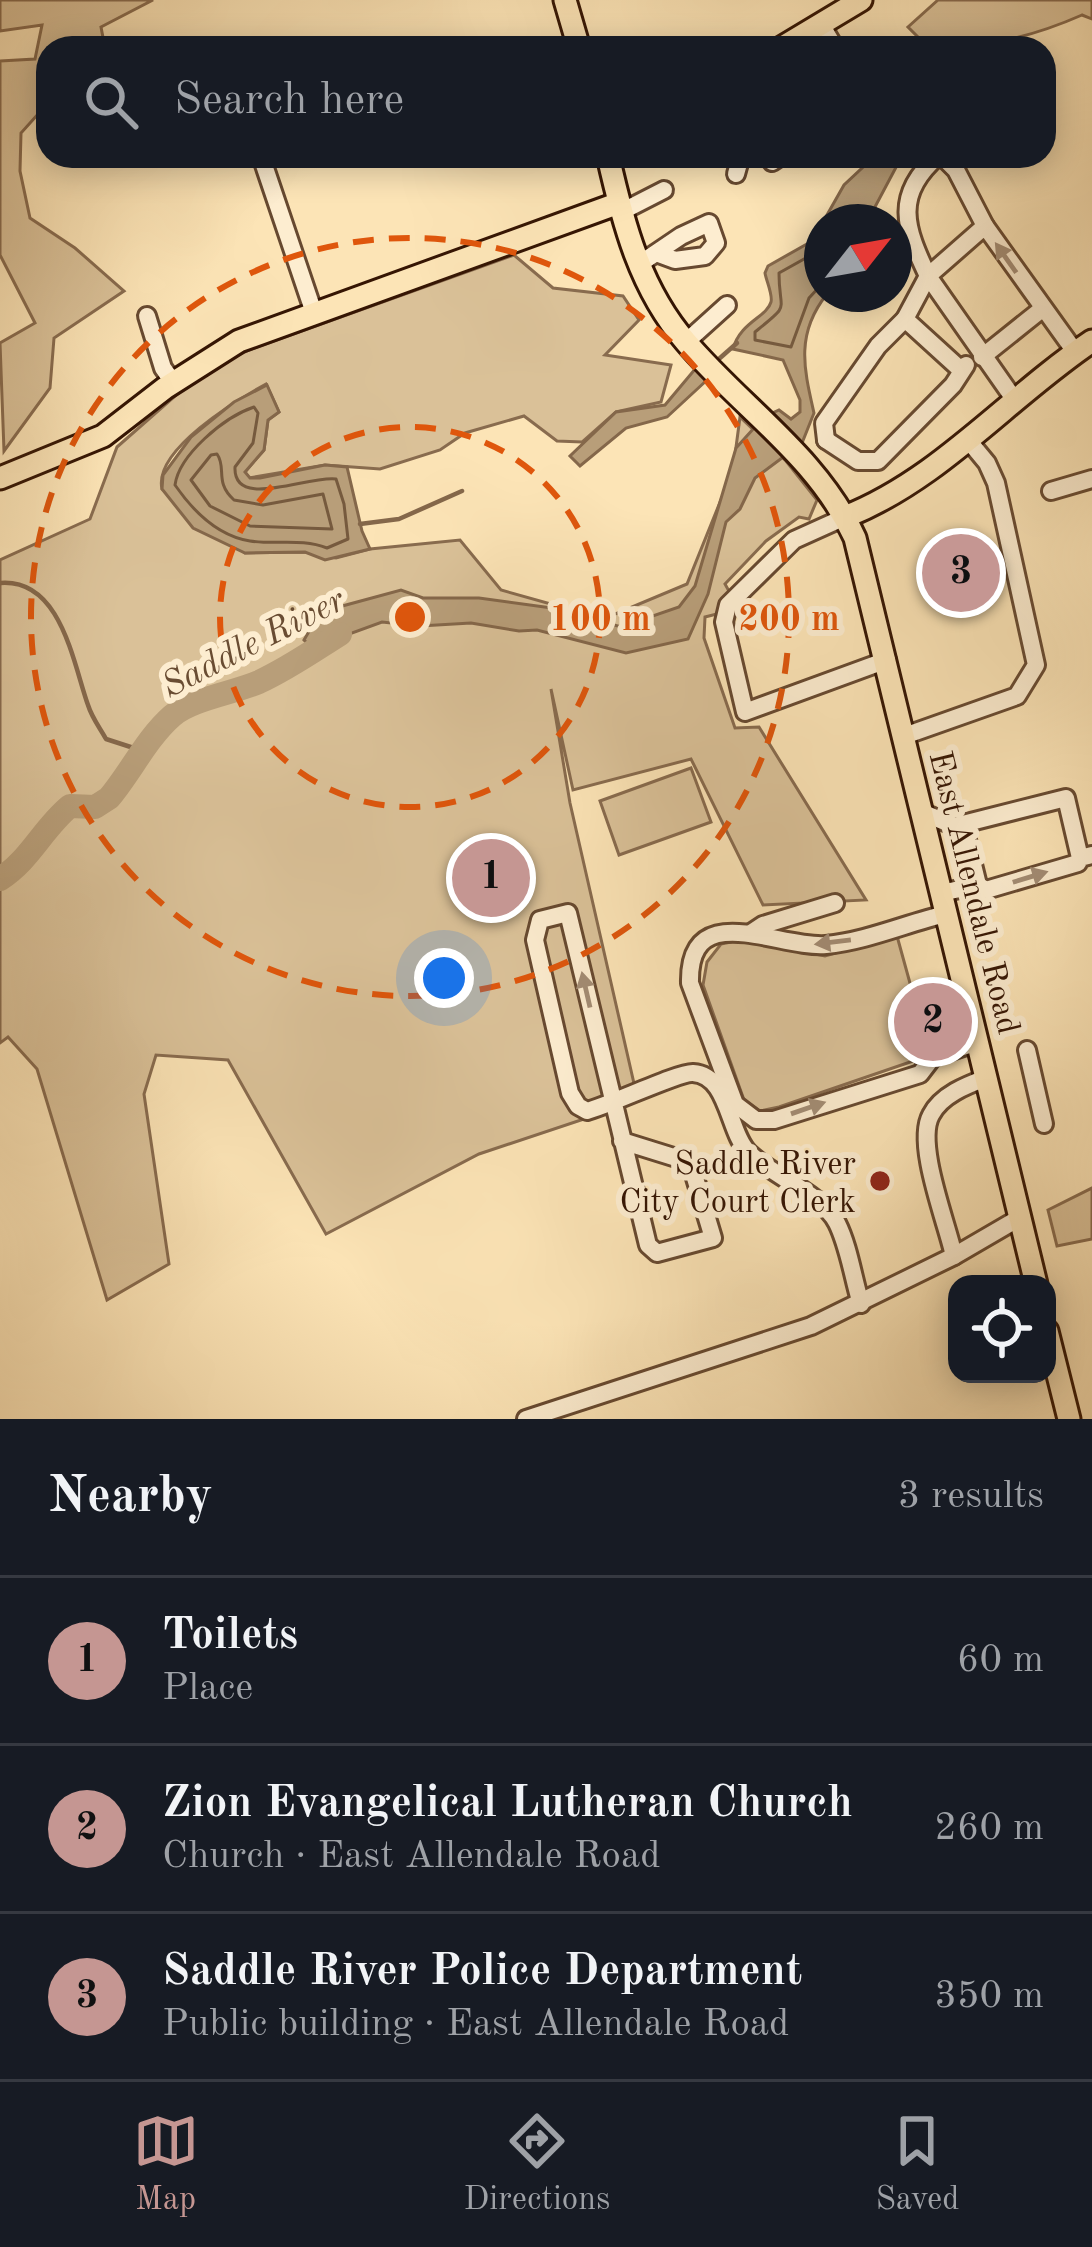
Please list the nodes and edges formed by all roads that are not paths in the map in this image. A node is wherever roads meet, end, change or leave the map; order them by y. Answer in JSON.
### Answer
{"nodes":[{"id":1,"x":565,"y":0,"type":"edge"},
{"id":2,"x":861,"y":0,"type":"edge"},
{"id":3,"x":821,"y":24,"type":"junction"},
{"id":4,"x":576,"y":36,"type":"edge"},
{"id":5,"x":801,"y":36,"type":"edge"},
{"id":6,"x":828,"y":36,"type":"edge"},
{"id":7,"x":265,"y":168,"type":"edge"},
{"id":8,"x":611,"y":168,"type":"edge"},
{"id":9,"x":925,"y":168,"type":"edge"},
{"id":10,"x":954,"y":168,"type":"edge"},
{"id":11,"x":664,"y":190,"type":"dead end"},
{"id":12,"x":620,"y":207,"type":"junction"},
{"id":13,"x":985,"y":226,"type":"junction"},
{"id":14,"x":647,"y":259,"type":"junction"},
{"id":15,"x":928,"y":276,"type":"junction"},
{"id":16,"x":727,"y":305,"type":"dead end"},
{"id":17,"x":1042,"y":309,"type":"junction"},
{"id":18,"x":314,"y":313,"type":"junction"},
{"id":19,"x":147,"y":316,"type":"dead end"},
{"id":20,"x":904,"y":319,"type":"junction"},
{"id":21,"x":686,"y":342,"type":"junction"},
{"id":22,"x":1084,"y":347,"type":"edge"},
{"id":23,"x":980,"y":354,"type":"junction"},
{"id":24,"x":961,"y":370,"type":"junction"},
{"id":25,"x":173,"y":382,"type":"junction"},
{"id":26,"x":1014,"y":400,"type":"junction"},
{"id":27,"x":826,"y":440,"type":"junction"},
{"id":28,"x":968,"y":440,"type":"junction"},
{"id":29,"x":800,"y":456,"type":"junction"},
{"id":30,"x":0,"y":478,"type":"edge"},
{"id":31,"x":1092,"y":479,"type":"edge"},
{"id":32,"x":1051,"y":491,"type":"dead end"},
{"id":33,"x":845,"y":517,"type":"junction"},
{"id":34,"x":887,"y":660,"type":"junction"},
{"id":35,"x":904,"y":736,"type":"junction"},
{"id":36,"x":921,"y":812,"type":"junction"},
{"id":37,"x":963,"y":824,"type":"junction"},
{"id":38,"x":1086,"y":856,"type":"edge"},
{"id":39,"x":978,"y":885,"type":"junction"},
{"id":40,"x":836,"y":903,"type":"dead end"},
{"id":41,"x":944,"y":903,"type":"junction"},
{"id":42,"x":751,"y":934,"type":"junction"},
{"id":43,"x":978,"y":1042,"type":"junction"},
{"id":44,"x":1027,"y":1051,"type":"dead end"},
{"id":45,"x":986,"y":1078,"type":"junction"},
{"id":46,"x":612,"y":1104,"type":"junction"},
{"id":47,"x":1044,"y":1124,"type":"dead end"},
{"id":48,"x":622,"y":1141,"type":"junction"},
{"id":49,"x":1021,"y":1217,"type":"junction"},
{"id":50,"x":954,"y":1256,"type":"junction"},
{"id":51,"x":1034,"y":1275,"type":"edge"},
{"id":52,"x":861,"y":1304,"type":"junction"},
{"id":53,"x":1056,"y":1367,"type":"edge"},
{"id":54,"x":526,"y":1419,"type":"edge"},
{"id":55,"x":1069,"y":1419,"type":"edge"}],
"edges":[{"from":1,"to":4,"type":"main road"},
{"from":2,"to":3,"type":"main road"},
{"from":3,"to":5,"type":"main road"},
{"from":3,"to":6,"type":"street"},
{"from":7,"to":18,"type":"street"},
{"from":8,"to":12,"type":"main road"},
{"from":9,"to":15,"type":"street"},
{"from":10,"to":13,"type":"street"},
{"from":11,"to":12,"type":"street"},
{"from":12,"to":14,"type":"main road"},
{"from":12,"to":18,"type":"main road"},
{"from":13,"to":15,"type":"street"},
{"from":17,"to":13,"type":"street","one_way":true},
{"from":14,"to":14,"type":"street"},
{"from":14,"to":21,"type":"main road"},
{"from":15,"to":20,"type":"street"},
{"from":15,"to":23,"type":"street"},
{"from":16,"to":21,"type":"street"},
{"from":17,"to":22,"type":"street"},
{"from":17,"to":23,"type":"street"},
{"from":18,"to":25,"type":"main road"},
{"from":19,"to":25,"type":"street"},
{"from":20,"to":24,"type":"street"},
{"from":20,"to":27,"type":"street"},
{"from":21,"to":29,"type":"main road","name":"East Allendale Road"},
{"from":22,"to":26,"type":"main road"},
{"from":23,"to":24,"type":"street"},
{"from":23,"to":26,"type":"street"},
{"from":24,"to":27,"type":"street"},
{"from":25,"to":30,"type":"main road"},
{"from":26,"to":28,"type":"main road"},
{"from":27,"to":29,"type":"street"},
{"from":28,"to":33,"type":"main road"},
{"from":28,"to":35,"type":"street"},
{"from":29,"to":33,"type":"main road","name":"East Allendale Road"},
{"from":31,"to":32,"type":"street"},
{"from":33,"to":34,"type":"main road","name":"East Allendale Road"},
{"from":33,"to":34,"type":"street"},
{"from":34,"to":35,"type":"main road","name":"East Allendale Road"},
{"from":35,"to":36,"type":"main road","name":"East Allendale Road"},
{"from":36,"to":37,"type":"street"},
{"from":36,"to":41,"type":"main road","name":"East Allendale Road"},
{"from":37,"to":38,"type":"street"},
{"from":37,"to":39,"type":"street"},
{"from":39,"to":38,"type":"street","one_way":true},
{"from":39,"to":41,"type":"street"},
{"from":40,"to":42,"type":"street"},
{"from":41,"to":42,"type":"street","one_way":true},
{"from":41,"to":43,"type":"main road","name":"East Allendale Road"},
{"from":42,"to":43,"type":"street","one_way":true},
{"from":43,"to":45,"type":"main road","name":"East Allendale Road"},
{"from":44,"to":47,"type":"street"},
{"from":45,"to":49,"type":"main road","name":"East Allendale Road"},
{"from":45,"to":50,"type":"street"},
{"from":46,"to":46,"type":"street","one_way":true},
{"from":46,"to":48,"type":"street"},
{"from":46,"to":52,"type":"street"},
{"from":48,"to":48,"type":"street"},
{"from":49,"to":50,"type":"street"},
{"from":49,"to":51,"type":"main road","name":"East Allendale Road"},
{"from":50,"to":52,"type":"street"},
{"from":52,"to":54,"type":"street"},
{"from":53,"to":55,"type":"main road"}]}
